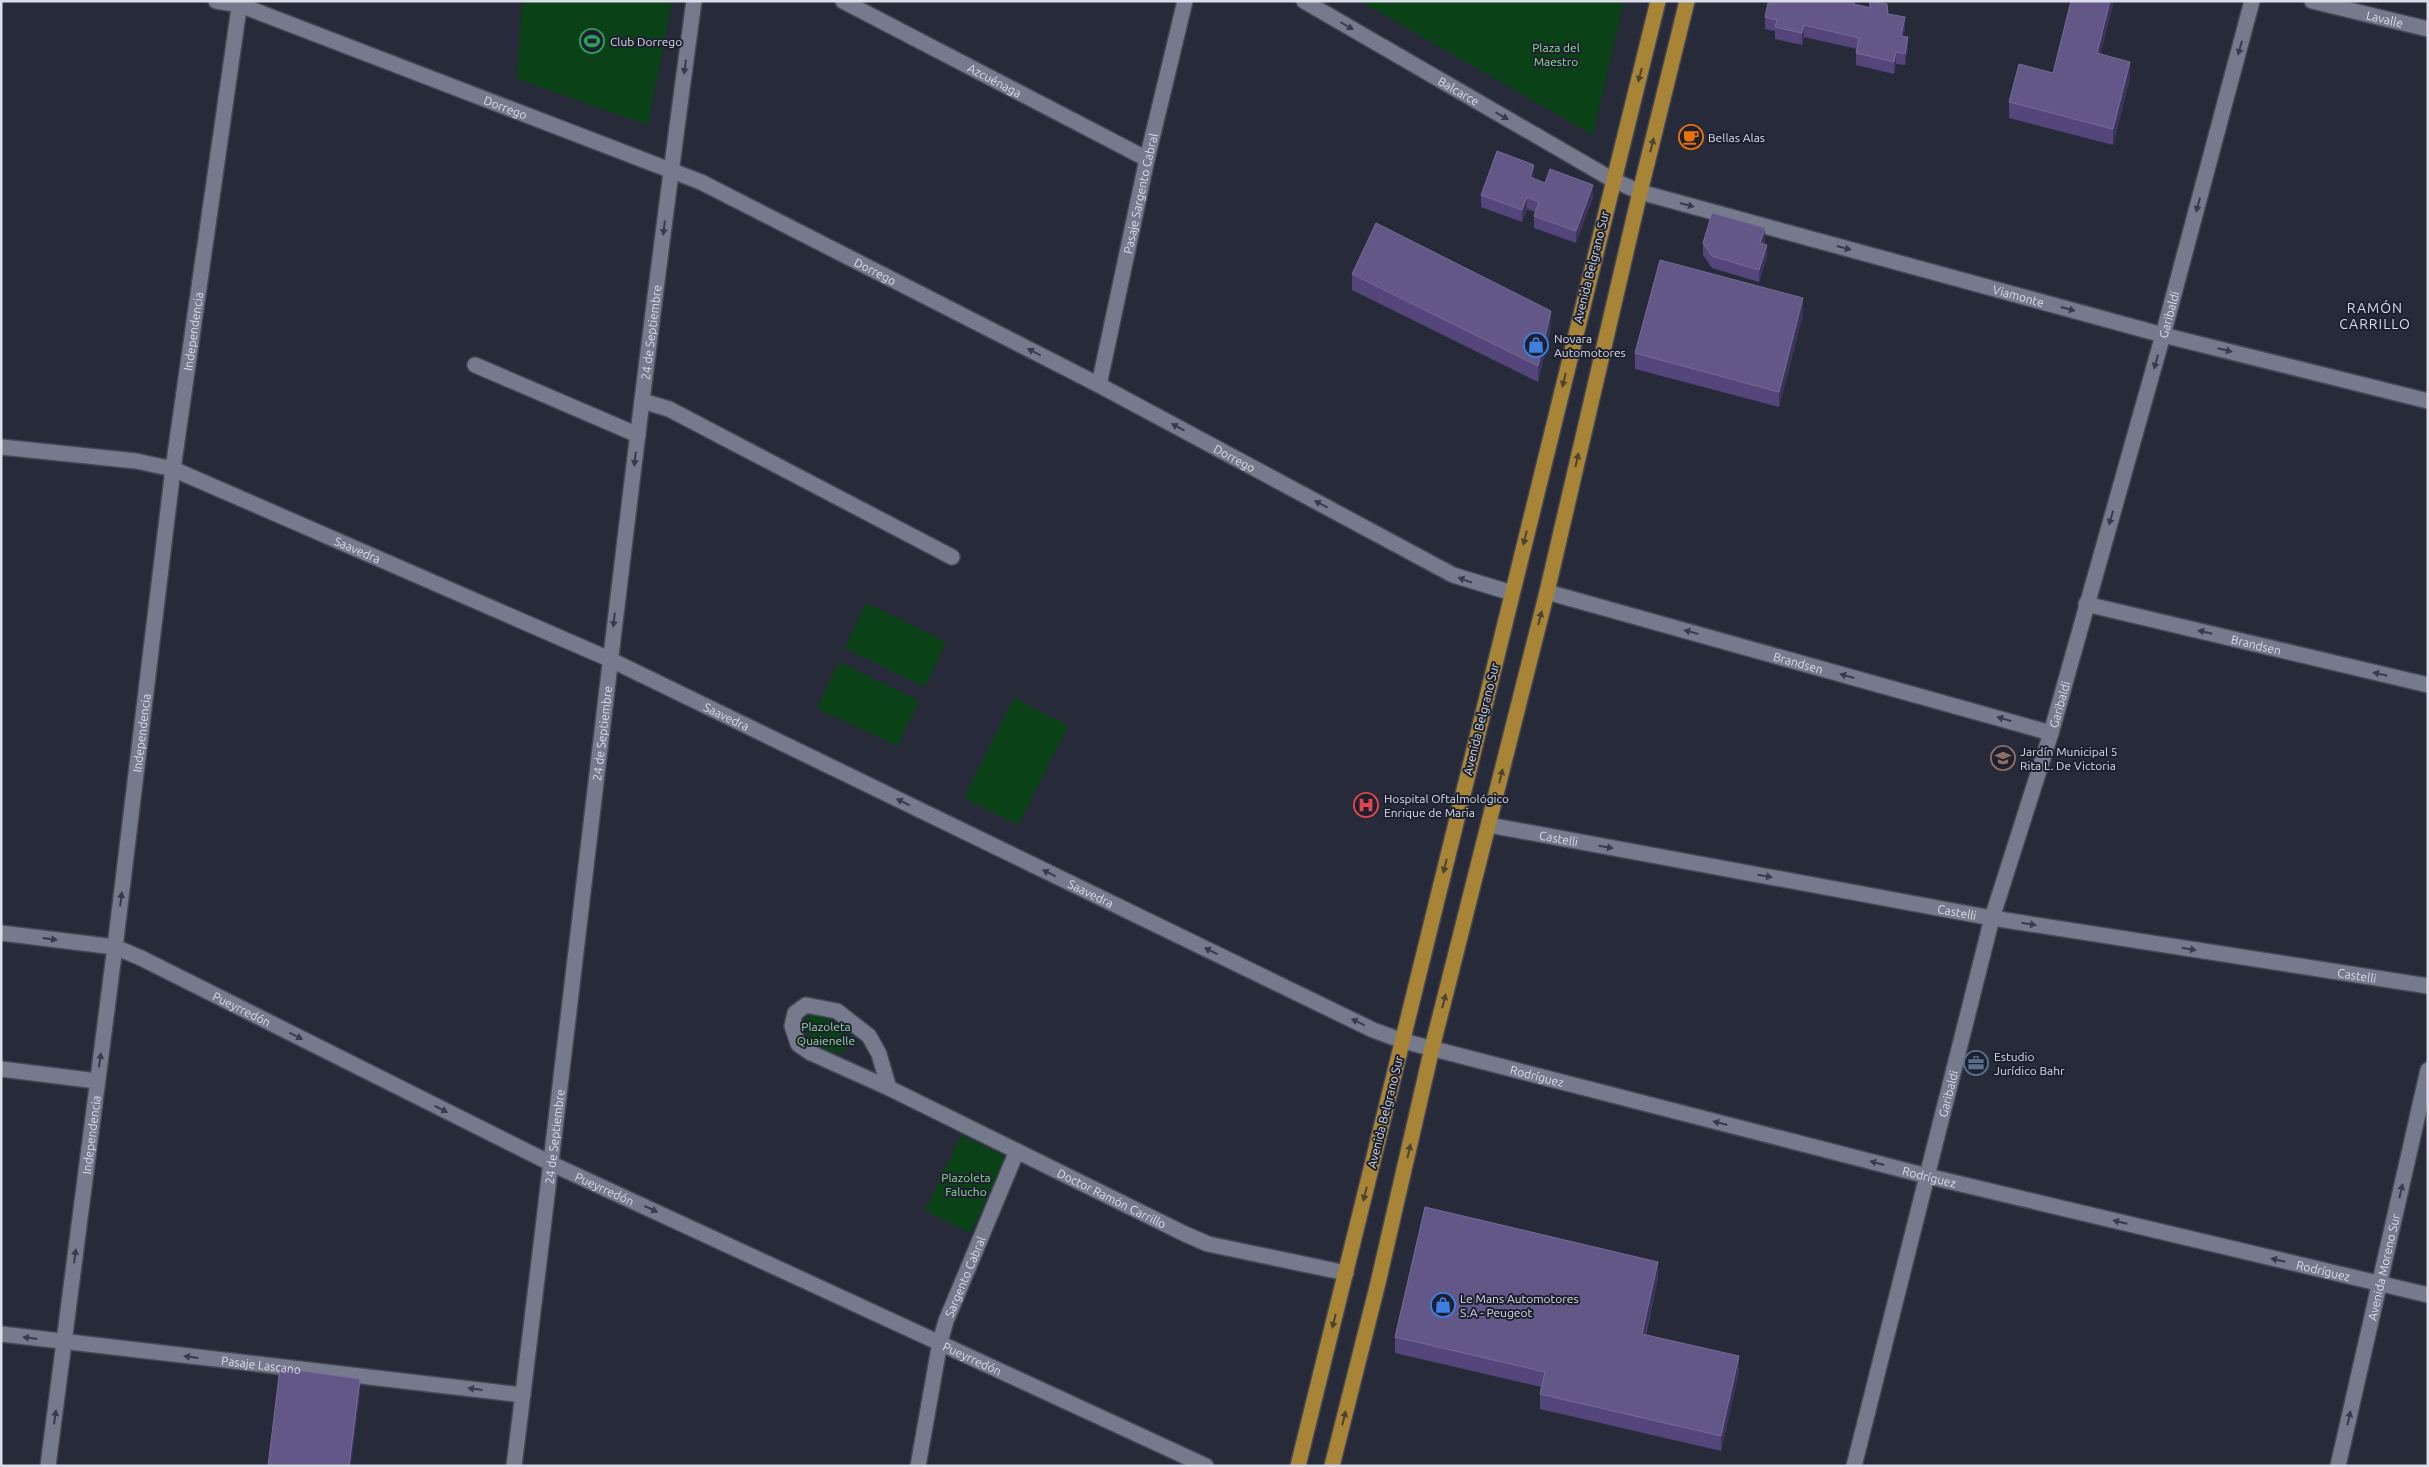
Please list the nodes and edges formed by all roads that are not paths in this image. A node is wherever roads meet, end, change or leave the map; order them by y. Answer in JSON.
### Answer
{"nodes":[{"id":1,"x":216,"y":1,"type":"edge"},
{"id":2,"x":694,"y":1,"type":"edge"},
{"id":3,"x":843,"y":1,"type":"edge"},
{"id":4,"x":1185,"y":1,"type":"edge"},
{"id":5,"x":1304,"y":1,"type":"edge"},
{"id":6,"x":1658,"y":1,"type":"edge"},
{"id":7,"x":1688,"y":1,"type":"edge"},
{"id":8,"x":2252,"y":1,"type":"edge"},
{"id":9,"x":2312,"y":1,"type":"edge"},
{"id":10,"x":240,"y":3,"type":"edge"},
{"id":11,"x":2428,"y":29,"type":"edge"},
{"id":12,"x":1147,"y":159,"type":"junction"},
{"id":13,"x":671,"y":169,"type":"junction"},
{"id":14,"x":1613,"y":180,"type":"junction"},
{"id":15,"x":1640,"y":192,"type":"junction"},
{"id":16,"x":2163,"y":335,"type":"junction"},
{"id":17,"x":475,"y":365,"type":"dead end"},
{"id":18,"x":1099,"y":384,"type":"junction"},
{"id":19,"x":642,"y":401,"type":"junction"},
{"id":20,"x":2428,"y":401,"type":"edge"},
{"id":21,"x":638,"y":435,"type":"junction"},
{"id":22,"x":1,"y":447,"type":"edge"},
{"id":23,"x":173,"y":470,"type":"junction"},
{"id":24,"x":952,"y":557,"type":"dead end"},
{"id":25,"x":1547,"y":592,"type":"junction"},
{"id":26,"x":1512,"y":593,"type":"junction"},
{"id":27,"x":2086,"y":604,"type":"junction"},
{"id":28,"x":609,"y":659,"type":"junction"},
{"id":29,"x":2428,"y":685,"type":"edge"},
{"id":30,"x":2051,"y":732,"type":"junction"},
{"id":31,"x":1489,"y":825,"type":"junction"},
{"id":32,"x":1992,"y":918,"type":"junction"},
{"id":33,"x":1,"y":933,"type":"edge"},
{"id":34,"x":115,"y":947,"type":"junction"},
{"id":35,"x":2428,"y":986,"type":"edge"},
{"id":36,"x":1403,"y":1041,"type":"junction"},
{"id":37,"x":1432,"y":1048,"type":"junction"},
{"id":38,"x":1,"y":1069,"type":"edge"},
{"id":39,"x":2428,"y":1070,"type":"edge"},
{"id":40,"x":97,"y":1081,"type":"junction"},
{"id":41,"x":889,"y":1088,"type":"junction"},
{"id":42,"x":1017,"y":1152,"type":"junction"},
{"id":43,"x":552,"y":1164,"type":"junction"},
{"id":44,"x":1927,"y":1176,"type":"junction"},
{"id":45,"x":1346,"y":1273,"type":"junction"},
{"id":46,"x":2380,"y":1284,"type":"junction"},
{"id":47,"x":2428,"y":1295,"type":"edge"},
{"id":48,"x":1,"y":1334,"type":"edge"},
{"id":49,"x":940,"y":1342,"type":"junction"},
{"id":50,"x":65,"y":1343,"type":"junction"},
{"id":51,"x":523,"y":1395,"type":"junction"},
{"id":52,"x":48,"y":1466,"type":"edge"},
{"id":53,"x":514,"y":1466,"type":"edge"},
{"id":54,"x":918,"y":1466,"type":"edge"},
{"id":55,"x":1206,"y":1466,"type":"edge"},
{"id":56,"x":1298,"y":1466,"type":"edge"},
{"id":57,"x":1332,"y":1466,"type":"edge"},
{"id":58,"x":1854,"y":1466,"type":"edge"},
{"id":59,"x":2338,"y":1466,"type":"edge"}],
"edges":[{"from":1,"to":10,"type":"street","name":"Dorrego"},
{"from":2,"to":13,"type":"street","name":"24 de Septiembre","one_way":true},
{"from":3,"to":12,"type":"street","name":"Azcuénaga"},
{"from":4,"to":12,"type":"street","name":"Pasaje Sargento Cabral"},
{"from":5,"to":14,"type":"street","name":"Balcarce","one_way":true},
{"from":6,"to":14,"type":"highway","name":"Avenida Belgrano Sur","one_way":true},
{"from":15,"to":7,"type":"highway","one_way":true},
{"from":8,"to":16,"type":"street","name":"Garibaldi","one_way":true},
{"from":9,"to":11,"type":"street","name":"Lavalle"},
{"from":10,"to":13,"type":"street","name":"Dorrego"},
{"from":10,"to":23,"type":"street","name":"Independencia"},
{"from":12,"to":18,"type":"street","name":"Pasaje Sargento Cabral"},
{"from":18,"to":13,"type":"street","name":"Dorrego","one_way":true},
{"from":13,"to":19,"type":"street","name":"24 de Septiembre","one_way":true},
{"from":14,"to":15,"type":"street","name":"Viamonte"},
{"from":14,"to":26,"type":"highway","name":"Avenida Belgrano Sur","one_way":true},
{"from":15,"to":16,"type":"street","name":"Viamonte","one_way":true},
{"from":25,"to":15,"type":"highway","one_way":true},
{"from":16,"to":20,"type":"street","name":"Viamonte","one_way":true},
{"from":16,"to":27,"type":"street","name":"Garibaldi","one_way":true},
{"from":17,"to":21,"type":"street"},
{"from":26,"to":18,"type":"street","name":"Dorrego","one_way":true},
{"from":19,"to":21,"type":"street","name":"24 de Septiembre"},
{"from":19,"to":24,"type":"street"},
{"from":21,"to":28,"type":"street","name":"24 de Septiembre","one_way":true},
{"from":22,"to":23,"type":"street","name":"Saavedra"},
{"from":23,"to":28,"type":"street","name":"Saavedra"},
{"from":34,"to":23,"type":"street","name":"Independencia","one_way":true},
{"from":30,"to":25,"type":"street","name":"Brandsen","one_way":true},
{"from":31,"to":25,"type":"highway","one_way":true},
{"from":26,"to":36,"type":"highway","name":"Avenida Belgrano Sur","one_way":true},
{"from":29,"to":27,"type":"street","name":"Brandsen","one_way":true},
{"from":27,"to":30,"type":"street","name":"Garibaldi"},
{"from":36,"to":28,"type":"street","name":"Saavedra","one_way":true},
{"from":28,"to":43,"type":"street","name":"24 de Septiembre"},
{"from":30,"to":32,"type":"street","name":"Garibaldi"},
{"from":31,"to":32,"type":"street","name":"Castelli","one_way":true},
{"from":37,"to":31,"type":"highway","one_way":true},
{"from":32,"to":35,"type":"street","name":"Castelli","one_way":true},
{"from":32,"to":44,"type":"street","name":"Garibaldi"},
{"from":33,"to":34,"type":"street","name":"Pueyrredón","one_way":true},
{"from":40,"to":34,"type":"street","name":"Independencia","one_way":true},
{"from":34,"to":43,"type":"street","name":"Pueyrredón","one_way":true},
{"from":36,"to":37,"type":"street","name":"Saavedra"},
{"from":36,"to":45,"type":"highway","name":"Avenida Belgrano Sur","one_way":true},
{"from":44,"to":37,"type":"street","name":"Rodríguez","one_way":true},
{"from":57,"to":37,"type":"highway","one_way":true},
{"from":38,"to":40,"type":"street"},
{"from":46,"to":39,"type":"street","name":"Avenida Moreno Sur","one_way":true},
{"from":50,"to":40,"type":"street","name":"Independencia","one_way":true},
{"from":41,"to":41,"type":"street","name":"Doctor Ramón Carrillo"},
{"from":41,"to":42,"type":"street","name":"Doctor Ramón Carrillo"},
{"from":42,"to":45,"type":"street","name":"Doctor Ramón Carrillo"},
{"from":42,"to":49,"type":"street","name":"Sargento Cabral"},
{"from":43,"to":49,"type":"street","name":"Pueyrredón","one_way":true},
{"from":43,"to":51,"type":"street","name":"24 de Septiembre"},
{"from":46,"to":44,"type":"street","name":"Rodríguez","one_way":true},
{"from":44,"to":58,"type":"street","name":"Garibaldi"},
{"from":45,"to":56,"type":"highway","name":"Avenida Belgrano Sur","one_way":true},
{"from":46,"to":47,"type":"street","name":"Rodríguez"},
{"from":59,"to":46,"type":"street","name":"Avenida Moreno Sur","one_way":true},
{"from":50,"to":48,"type":"street","name":"Pasaje Lascano","one_way":true},
{"from":49,"to":54,"type":"street","name":"Sargento Cabral"},
{"from":49,"to":55,"type":"street","name":"Pueyrredón"},
{"from":51,"to":50,"type":"street","name":"Pasaje Lascano","one_way":true},
{"from":52,"to":50,"type":"street","name":"Independencia","one_way":true},
{"from":51,"to":53,"type":"street","name":"24 de Septiembre"}]}
